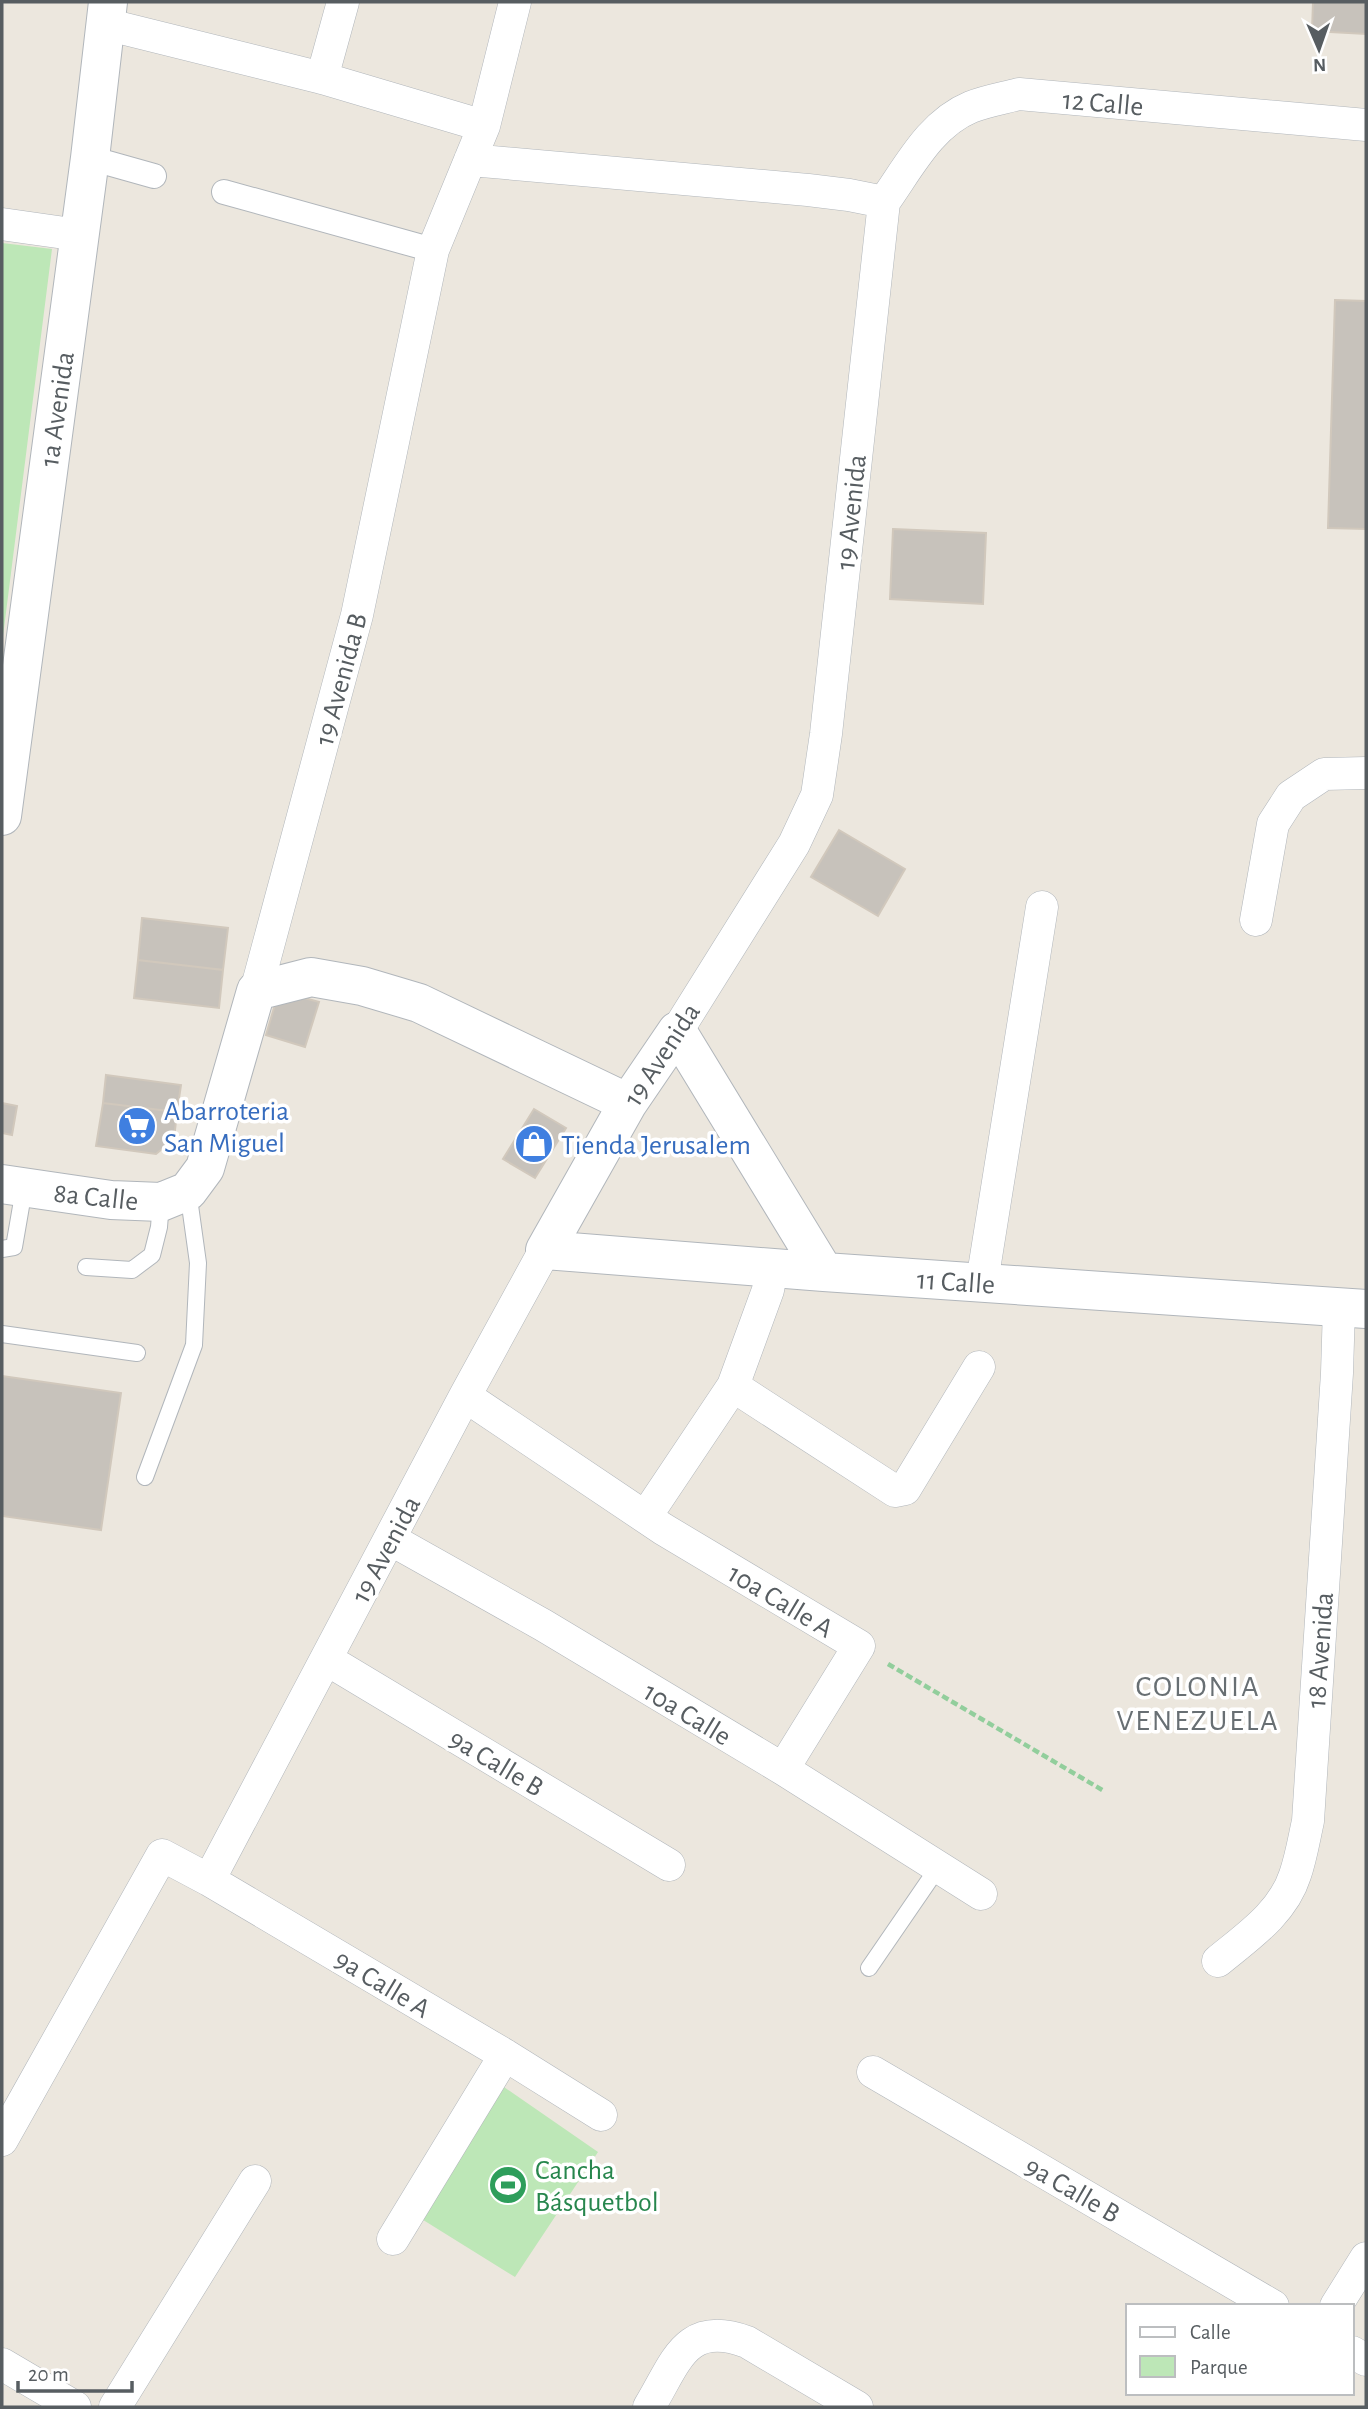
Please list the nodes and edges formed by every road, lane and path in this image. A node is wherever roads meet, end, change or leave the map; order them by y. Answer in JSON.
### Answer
{"nodes":[{"id":1,"x":344,"y":2,"type":"edge"},
{"id":2,"x":515,"y":2,"type":"edge"},
{"id":3,"x":107,"y":13,"type":"edge"},
{"id":4,"x":322,"y":78,"type":"junction"},
{"id":5,"x":1366,"y":125,"type":"edge"},
{"id":6,"x":484,"y":126,"type":"junction"},
{"id":7,"x":90,"y":159,"type":"junction"},
{"id":8,"x":470,"y":160,"type":"junction"},
{"id":9,"x":154,"y":176,"type":"dead end"},
{"id":10,"x":224,"y":192,"type":"dead end"},
{"id":11,"x":884,"y":201,"type":"junction"},
{"id":12,"x":2,"y":224,"type":"edge"},
{"id":13,"x":79,"y":235,"type":"junction"},
{"id":14,"x":433,"y":250,"type":"junction"},
{"id":15,"x":1366,"y":773,"type":"edge"},
{"id":16,"x":2,"y":816,"type":"edge"},
{"id":17,"x":1042,"y":907,"type":"dead end"},
{"id":18,"x":1256,"y":920,"type":"dead end"},
{"id":19,"x":256,"y":991,"type":"junction"},
{"id":20,"x":677,"y":1031,"type":"junction"},
{"id":21,"x":628,"y":1103,"type":"junction"},
{"id":22,"x":13,"y":1186,"type":"edge"},
{"id":23,"x":174,"y":1196,"type":"junction"},
{"id":24,"x":2,"y":1249,"type":"edge"},
{"id":25,"x":545,"y":1250,"type":"junction"},
{"id":26,"x":86,"y":1266,"type":"dead end"},
{"id":27,"x":772,"y":1268,"type":"junction"},
{"id":28,"x":824,"y":1272,"type":"junction"},
{"id":29,"x":982,"y":1282,"type":"junction"},
{"id":30,"x":1352,"y":1308,"type":"edge"},
{"id":31,"x":2,"y":1334,"type":"edge"},
{"id":32,"x":138,"y":1353,"type":"dead end"},
{"id":33,"x":979,"y":1367,"type":"dead end"},
{"id":34,"x":733,"y":1386,"type":"junction"},
{"id":35,"x":465,"y":1396,"type":"junction"},
{"id":36,"x":145,"y":1477,"type":"dead end"},
{"id":37,"x":646,"y":1516,"type":"junction"},
{"id":38,"x":390,"y":1539,"type":"junction"},
{"id":39,"x":859,"y":1646,"type":"junction"},
{"id":40,"x":326,"y":1659,"type":"junction"},
{"id":41,"x":783,"y":1769,"type":"junction"},
{"id":42,"x":1104,"y":1791,"type":"dead end"},
{"id":43,"x":669,"y":1865,"type":"dead end"},
{"id":44,"x":939,"y":1866,"type":"junction"},
{"id":45,"x":209,"y":1880,"type":"junction"},
{"id":46,"x":981,"y":1894,"type":"dead end"},
{"id":47,"x":1218,"y":1961,"type":"dead end"},
{"id":48,"x":869,"y":1968,"type":"dead end"},
{"id":49,"x":505,"y":2055,"type":"junction"},
{"id":50,"x":873,"y":2071,"type":"dead end"},
{"id":51,"x":601,"y":2115,"type":"dead end"},
{"id":52,"x":2,"y":2140,"type":"edge"},
{"id":53,"x":255,"y":2181,"type":"dead end"},
{"id":54,"x":393,"y":2239,"type":"dead end"},
{"id":55,"x":1366,"y":2259,"type":"edge"},
{"id":56,"x":1270,"y":2304,"type":"edge"},
{"id":57,"x":1337,"y":2304,"type":"edge"},
{"id":58,"x":2,"y":2364,"type":"edge"},
{"id":59,"x":75,"y":2407,"type":"edge"},
{"id":60,"x":115,"y":2407,"type":"edge"},
{"id":61,"x":649,"y":2407,"type":"edge"},
{"id":62,"x":856,"y":2407,"type":"edge"}],
"edges":[{"from":1,"to":4,"type":"street"},
{"from":2,"to":6,"type":"street","name":"19 Avenida B"},
{"from":3,"to":4,"type":"street"},
{"from":3,"to":7,"type":"street","name":"1a Avenida"},
{"from":4,"to":6,"type":"street"},
{"from":5,"to":11,"type":"street","name":"12 Calle"},
{"from":6,"to":8,"type":"street","name":"19 Avenida B"},
{"from":7,"to":9,"type":"street"},
{"from":7,"to":13,"type":"street","name":"1a Avenida"},
{"from":8,"to":11,"type":"street"},
{"from":8,"to":14,"type":"street","name":"19 Avenida B"},
{"from":10,"to":14,"type":"street"},
{"from":11,"to":20,"type":"street","name":"19 Avenida"},
{"from":12,"to":13,"type":"street"},
{"from":13,"to":16,"type":"street","name":"1a Avenida"},
{"from":14,"to":19,"type":"street","name":"19 Avenida B"},
{"from":15,"to":18,"type":"street"},
{"from":17,"to":29,"type":"street"},
{"from":19,"to":21,"type":"street"},
{"from":19,"to":23,"type":"street","name":"19 Avenida B"},
{"from":20,"to":21,"type":"street","name":"19 Avenida"},
{"from":20,"to":28,"type":"street"},
{"from":21,"to":25,"type":"street","name":"19 Avenida"},
{"from":22,"to":23,"type":"street","name":"8a Calle"},
{"from":22,"to":24,"type":"lane"},
{"from":23,"to":26,"type":"lane"},
{"from":23,"to":36,"type":"lane"},
{"from":25,"to":27,"type":"street","name":"11 Calle"},
{"from":25,"to":35,"type":"street","name":"19 Avenida"},
{"from":27,"to":28,"type":"street","name":"11 Calle"},
{"from":27,"to":34,"type":"street"},
{"from":28,"to":29,"type":"street","name":"11 Calle"},
{"from":29,"to":30,"type":"street","name":"11 Calle"},
{"from":30,"to":47,"type":"street","name":"18 Avenida"},
{"from":31,"to":32,"type":"lane"},
{"from":33,"to":34,"type":"street"},
{"from":34,"to":37,"type":"street"},
{"from":35,"to":37,"type":"street","name":"10a Calle A"},
{"from":35,"to":38,"type":"street","name":"19 Avenida"},
{"from":37,"to":39,"type":"street","name":"10a Calle A"},
{"from":38,"to":40,"type":"street","name":"19 Avenida"},
{"from":38,"to":41,"type":"street","name":"10a Calle"},
{"from":39,"to":41,"type":"street"},
{"from":39,"to":42,"type":"path","name":"10a Calle A"},
{"from":40,"to":43,"type":"street","name":"9a Calle B"},
{"from":40,"to":45,"type":"street","name":"19 Avenida"},
{"from":41,"to":44,"type":"street","name":"10a Calle"},
{"from":44,"to":46,"type":"street","name":"10a Calle"},
{"from":44,"to":48,"type":"lane"},
{"from":45,"to":49,"type":"street","name":"9a Calle A"},
{"from":45,"to":52,"type":"street","name":"9a Calle A"},
{"from":49,"to":51,"type":"street","name":"9a Calle A"},
{"from":49,"to":54,"type":"street"},
{"from":50,"to":56,"type":"street","name":"9a Calle B"},
{"from":53,"to":60,"type":"street"},
{"from":55,"to":57,"type":"street"},
{"from":58,"to":59,"type":"street"},
{"from":61,"to":62,"type":"street"}]}
